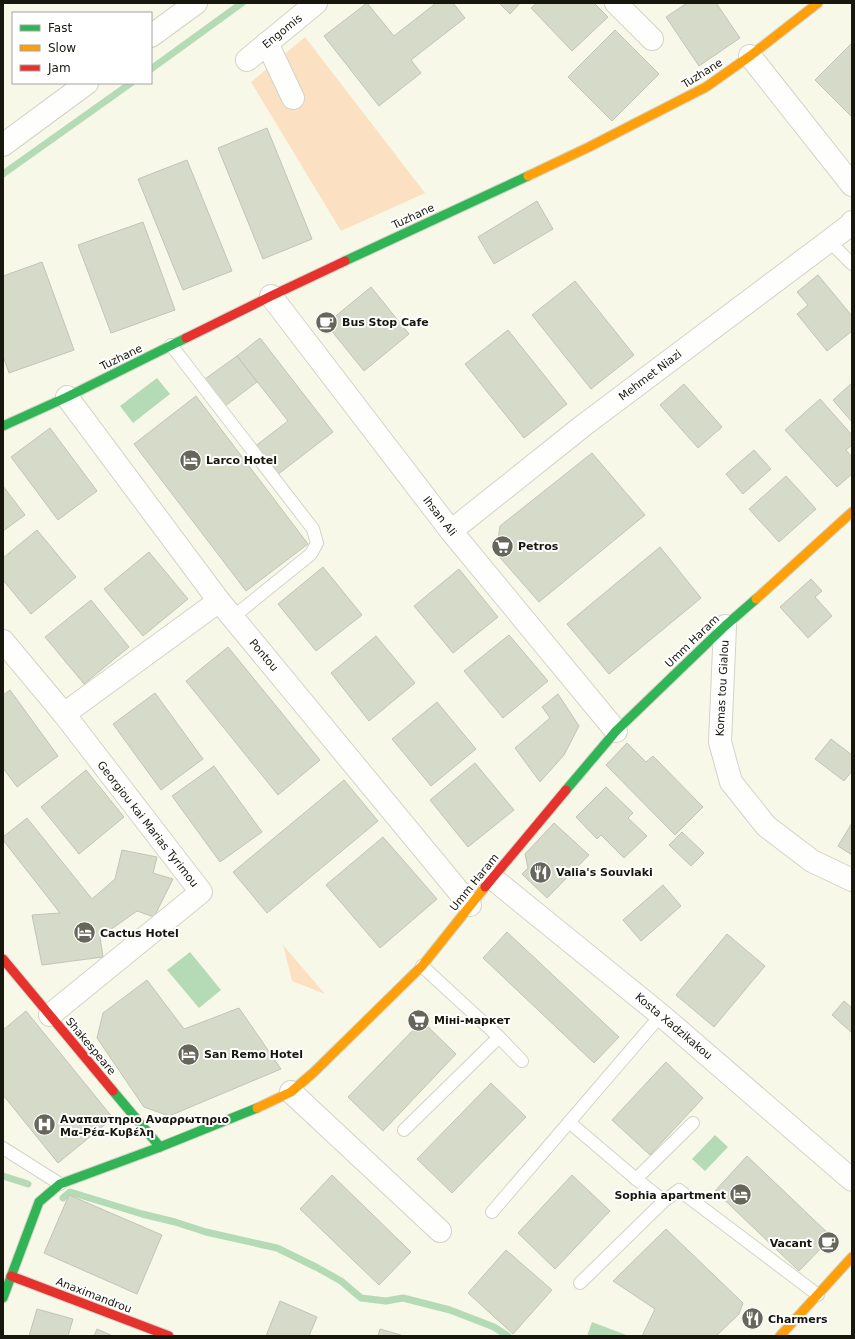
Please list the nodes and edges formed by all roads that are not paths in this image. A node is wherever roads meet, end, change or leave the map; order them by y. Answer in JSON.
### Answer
{"nodes":[{"id":1,"x":196,"y":3,"type":"edge"},
{"id":2,"x":316,"y":3,"type":"edge"},
{"id":3,"x":616,"y":3,"type":"edge"},
{"id":4,"x":818,"y":3,"type":"edge"},
{"id":5,"x":152,"y":35,"type":"edge"},
{"id":6,"x":652,"y":39,"type":"dead end"},
{"id":7,"x":267,"y":43,"type":"junction"},
{"id":8,"x":750,"y":56,"type":"junction"},
{"id":9,"x":247,"y":60,"type":"dead end"},
{"id":10,"x":86,"y":84,"type":"edge"},
{"id":11,"x":293,"y":98,"type":"dead end"},
{"id":12,"x":3,"y":145,"type":"edge"},
{"id":13,"x":852,"y":185,"type":"edge"},
{"id":14,"x":852,"y":222,"type":"edge"},
{"id":15,"x":829,"y":242,"type":"junction"},
{"id":16,"x":852,"y":264,"type":"edge"},
{"id":17,"x":271,"y":296,"type":"junction"},
{"id":18,"x":171,"y":345,"type":"junction"},
{"id":19,"x":67,"y":397,"type":"junction"},
{"id":20,"x":3,"y":426,"type":"edge"},
{"id":21,"x":852,"y":512,"type":"edge"},
{"id":22,"x":451,"y":531,"type":"junction"},
{"id":23,"x":226,"y":609,"type":"junction"},
{"id":24,"x":725,"y":626,"type":"junction"},
{"id":25,"x":3,"y":642,"type":"edge"},
{"id":26,"x":64,"y":714,"type":"junction"},
{"id":27,"x":616,"y":731,"type":"junction"},
{"id":28,"x":492,"y":878,"type":"junction"},
{"id":29,"x":852,"y":880,"type":"edge"},
{"id":30,"x":470,"y":905,"type":"junction"},
{"id":31,"x":3,"y":959,"type":"edge"},
{"id":32,"x":422,"y":966,"type":"junction"},
{"id":33,"x":661,"y":1014,"type":"junction"},
{"id":34,"x":50,"y":1015,"type":"junction"},
{"id":35,"x":499,"y":1037,"type":"junction"},
{"id":36,"x":522,"y":1060,"type":"dead end"},
{"id":37,"x":291,"y":1092,"type":"junction"},
{"id":38,"x":569,"y":1122,"type":"junction"},
{"id":39,"x":693,"y":1123,"type":"dead end"},
{"id":40,"x":404,"y":1130,"type":"dead end"},
{"id":41,"x":160,"y":1147,"type":"junction"},
{"id":42,"x":3,"y":1148,"type":"edge"},
{"id":43,"x":636,"y":1179,"type":"junction"},
{"id":44,"x":852,"y":1180,"type":"edge"},
{"id":45,"x":60,"y":1184,"type":"junction"},
{"id":46,"x":664,"y":1201,"type":"junction"},
{"id":47,"x":492,"y":1212,"type":"dead end"},
{"id":48,"x":440,"y":1231,"type":"dead end"},
{"id":49,"x":852,"y":1257,"type":"edge"},
{"id":50,"x":11,"y":1276,"type":"junction"},
{"id":51,"x":580,"y":1283,"type":"dead end"},
{"id":52,"x":818,"y":1295,"type":"junction"},
{"id":53,"x":3,"y":1298,"type":"edge"},
{"id":54,"x":169,"y":1336,"type":"edge"},
{"id":55,"x":780,"y":1336,"type":"edge"}],
"edges":[{"from":1,"to":5,"type":"street"},
{"from":2,"to":7,"type":"street","name":"Engomis"},
{"from":3,"to":6,"type":"street"},
{"from":4,"to":8,"type":"street","name":"Tuzhane"},
{"from":7,"to":9,"type":"street","name":"Engomis"},
{"from":7,"to":11,"type":"street"},
{"from":8,"to":13,"type":"street"},
{"from":8,"to":17,"type":"street","name":"Tuzhane"},
{"from":10,"to":12,"type":"street"},
{"from":14,"to":15,"type":"street","name":"Mehmet Niazi"},
{"from":15,"to":16,"type":"lane"},
{"from":15,"to":22,"type":"street","name":"Mehmet Niazi"},
{"from":17,"to":18,"type":"street","name":"Tuzhane"},
{"from":17,"to":22,"type":"street","name":"Ihsan Ali"},
{"from":18,"to":19,"type":"street","name":"Tuzhane"},
{"from":18,"to":23,"type":"lane"},
{"from":19,"to":20,"type":"street","name":"Tuzhane"},
{"from":19,"to":23,"type":"street","name":"Pontou"},
{"from":21,"to":24,"type":"street","name":"Umm Haram"},
{"from":22,"to":27,"type":"street","name":"Ihsan Ali"},
{"from":23,"to":26,"type":"street"},
{"from":23,"to":30,"type":"street","name":"Pontou"},
{"from":24,"to":27,"type":"street","name":"Umm Haram"},
{"from":24,"to":29,"type":"street","name":"Komas tou Gialou"},
{"from":25,"to":26,"type":"street","name":"Georgiou kai Marias Tyrimou"},
{"from":26,"to":34,"type":"street","name":"Georgiou kai Marias Tyrimou"},
{"from":27,"to":28,"type":"street","name":"Umm Haram"},
{"from":28,"to":30,"type":"street","name":"Umm Haram"},
{"from":28,"to":33,"type":"street","name":"Kosta Xadzikakou"},
{"from":30,"to":32,"type":"street","name":"Umm Haram"},
{"from":31,"to":34,"type":"street","name":"Shakespeare"},
{"from":32,"to":35,"type":"lane"},
{"from":32,"to":37,"type":"street","name":"Umm Haram"},
{"from":33,"to":38,"type":"lane"},
{"from":33,"to":44,"type":"street","name":"Kosta Xadzikakou"},
{"from":34,"to":41,"type":"street","name":"Shakespeare"},
{"from":35,"to":36,"type":"lane"},
{"from":35,"to":40,"type":"lane"},
{"from":37,"to":41,"type":"street","name":"Umm Haram"},
{"from":37,"to":48,"type":"street"},
{"from":38,"to":43,"type":"lane"},
{"from":38,"to":47,"type":"lane"},
{"from":39,"to":43,"type":"lane"},
{"from":41,"to":45,"type":"street","name":"Umm Haram"},
{"from":42,"to":45,"type":"lane"},
{"from":43,"to":46,"type":"lane"},
{"from":45,"to":50,"type":"street"},
{"from":46,"to":51,"type":"lane"},
{"from":46,"to":52,"type":"lane"},
{"from":49,"to":52,"type":"street"},
{"from":50,"to":53,"type":"street"},
{"from":50,"to":54,"type":"street","name":"Anaximandrou"},
{"from":52,"to":55,"type":"street"}]}
